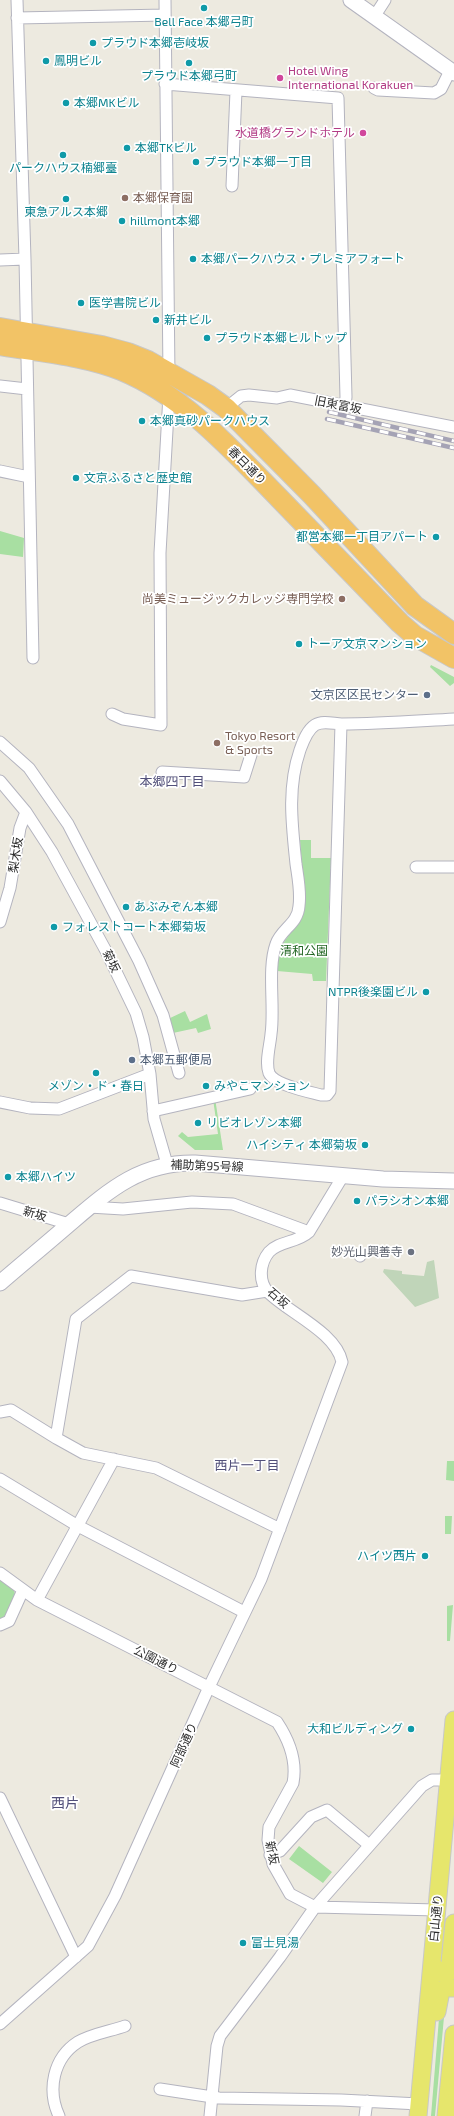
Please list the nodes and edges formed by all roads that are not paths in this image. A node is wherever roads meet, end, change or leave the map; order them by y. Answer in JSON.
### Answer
{"nodes":[{"id":1,"x":17,"y":0,"type":"edge"},
{"id":2,"x":165,"y":0,"type":"edge"},
{"id":3,"x":351,"y":0,"type":"edge"},
{"id":4,"x":385,"y":0,"type":"edge"},
{"id":5,"x":164,"y":15,"type":"junction"},
{"id":6,"x":374,"y":17,"type":"junction"},
{"id":7,"x":18,"y":18,"type":"junction"},
{"id":8,"x":452,"y":72,"type":"edge"},
{"id":9,"x":165,"y":84,"type":"junction"},
{"id":10,"x":374,"y":88,"type":"dead end"},
{"id":11,"x":236,"y":91,"type":"junction"},
{"id":12,"x":232,"y":186,"type":"dead end"},
{"id":13,"x":25,"y":259,"type":"junction"},
{"id":14,"x":0,"y":260,"type":"edge"},
{"id":15,"x":0,"y":328,"type":"edge"},
{"id":16,"x":26,"y":341,"type":"junction"},
{"id":17,"x":0,"y":345,"type":"edge"},
{"id":18,"x":169,"y":372,"type":"junction"},
{"id":19,"x":0,"y":386,"type":"edge"},
{"id":20,"x":27,"y":389,"type":"junction"},
{"id":21,"x":169,"y":396,"type":"junction"},
{"id":22,"x":345,"y":406,"type":"junction"},
{"id":23,"x":226,"y":408,"type":"junction"},
{"id":24,"x":454,"y":427,"type":"edge"},
{"id":25,"x":0,"y":471,"type":"edge"},
{"id":26,"x":29,"y":477,"type":"junction"},
{"id":27,"x":454,"y":634,"type":"edge"},
{"id":28,"x":33,"y":658,"type":"dead end"},
{"id":29,"x":454,"y":658,"type":"edge"},
{"id":30,"x":112,"y":714,"type":"dead end"},
{"id":31,"x":454,"y":719,"type":"edge"},
{"id":32,"x":341,"y":724,"type":"junction"},
{"id":33,"x":0,"y":742,"type":"edge"},
{"id":34,"x":251,"y":755,"type":"dead end"},
{"id":35,"x":162,"y":772,"type":"dead end"},
{"id":36,"x":0,"y":781,"type":"edge"},
{"id":37,"x":26,"y":812,"type":"junction"},
{"id":38,"x":454,"y":867,"type":"edge"},
{"id":39,"x":416,"y":868,"type":"dead end"},
{"id":40,"x":0,"y":922,"type":"edge"},
{"id":41,"x":178,"y":1073,"type":"dead end"},
{"id":42,"x":150,"y":1074,"type":"junction"},
{"id":43,"x":250,"y":1089,"type":"dead end"},
{"id":44,"x":0,"y":1102,"type":"edge"},
{"id":45,"x":153,"y":1111,"type":"junction"},
{"id":46,"x":167,"y":1164,"type":"junction"},
{"id":47,"x":343,"y":1176,"type":"junction"},
{"id":48,"x":454,"y":1182,"type":"edge"},
{"id":49,"x":0,"y":1203,"type":"edge"},
{"id":50,"x":89,"y":1207,"type":"junction"},
{"id":51,"x":69,"y":1224,"type":"junction"},
{"id":52,"x":309,"y":1232,"type":"junction"},
{"id":53,"x":0,"y":1283,"type":"edge"},
{"id":54,"x":267,"y":1291,"type":"junction"},
{"id":55,"x":0,"y":1412,"type":"edge"},
{"id":56,"x":317,"y":1431,"type":"joint"},
{"id":57,"x":56,"y":1438,"type":"junction"},
{"id":58,"x":114,"y":1460,"type":"junction"},
{"id":59,"x":0,"y":1479,"type":"edge"},
{"id":60,"x":78,"y":1526,"type":"junction"},
{"id":61,"x":280,"y":1529,"type":"junction"},
{"id":62,"x":0,"y":1573,"type":"edge"},
{"id":63,"x":23,"y":1590,"type":"junction"},
{"id":64,"x":37,"y":1600,"type":"junction"},
{"id":65,"x":244,"y":1612,"type":"junction"},
{"id":66,"x":0,"y":1625,"type":"edge"},
{"id":67,"x":209,"y":1687,"type":"junction"},
{"id":68,"x":454,"y":1720,"type":"edge"},
{"id":69,"x":294,"y":1761,"type":"joint"},
{"id":70,"x":449,"y":1780,"type":"junction"},
{"id":71,"x":0,"y":1798,"type":"edge"},
{"id":72,"x":369,"y":1845,"type":"junction"},
{"id":73,"x":270,"y":1854,"type":"junction"},
{"id":74,"x":315,"y":1907,"type":"junction"},
{"id":75,"x":437,"y":1910,"type":"junction"},
{"id":76,"x":454,"y":1923,"type":"edge"},
{"id":77,"x":76,"y":1957,"type":"junction"},
{"id":78,"x":432,"y":1963,"type":"junction"},
{"id":79,"x":454,"y":1988,"type":"edge"},
{"id":80,"x":0,"y":2024,"type":"edge"},
{"id":81,"x":125,"y":2026,"type":"dead end"},
{"id":82,"x":453,"y":2045,"type":"edge"},
{"id":83,"x":160,"y":2089,"type":"dead end"},
{"id":84,"x":212,"y":2097,"type":"junction"},
{"id":85,"x":367,"y":2101,"type":"junction"},
{"id":86,"x":418,"y":2110,"type":"edge"},
{"id":87,"x":58,"y":2116,"type":"edge"},
{"id":88,"x":210,"y":2116,"type":"edge"},
{"id":89,"x":365,"y":2116,"type":"edge"},
{"id":90,"x":446,"y":2116,"type":"edge"}],
"edges":[{"from":1,"to":7,"type":"street"},
{"from":2,"to":5,"type":"street"},
{"from":3,"to":6,"type":"street"},
{"from":4,"to":6,"type":"street"},
{"from":5,"to":7,"type":"street"},
{"from":5,"to":9,"type":"street"},
{"from":6,"to":8,"type":"street"},
{"from":7,"to":13,"type":"street"},
{"from":8,"to":10,"type":"street"},
{"from":9,"to":11,"type":"street"},
{"from":9,"to":18,"type":"street"},
{"from":11,"to":12,"type":"street"},
{"from":11,"to":22,"type":"street"},
{"from":13,"to":14,"type":"street"},
{"from":13,"to":16,"type":"street"},
{"from":15,"to":16,"type":"highway","name":"春日通り"},
{"from":16,"to":17,"type":"highway","name":"春日通り"},
{"from":16,"to":18,"type":"highway","name":"春日通り"},
{"from":16,"to":20,"type":"street"},
{"from":16,"to":21,"type":"highway","name":"春日通り"},
{"from":18,"to":21,"type":"street"},
{"from":18,"to":23,"type":"highway","name":"春日通り"},
{"from":19,"to":20,"type":"street"},
{"from":20,"to":26,"type":"street"},
{"from":21,"to":29,"type":"highway","name":"春日通り"},
{"from":21,"to":30,"type":"street"},
{"from":22,"to":23,"type":"street","name":"旧東富坂"},
{"from":22,"to":24,"type":"street","name":"旧東富坂"},
{"from":23,"to":27,"type":"highway","name":"春日通り"},
{"from":25,"to":26,"type":"street"},
{"from":26,"to":28,"type":"street"},
{"from":31,"to":32,"type":"street"},
{"from":32,"to":32,"type":"street"},
{"from":33,"to":41,"type":"street"},
{"from":34,"to":35,"type":"street"},
{"from":36,"to":37,"type":"street","name":"菊坂"},
{"from":37,"to":40,"type":"street","name":"梨木坂"},
{"from":37,"to":42,"type":"street","name":"菊坂"},
{"from":38,"to":39,"type":"street"},
{"from":42,"to":44,"type":"street"},
{"from":42,"to":45,"type":"street","name":"菊坂"},
{"from":43,"to":45,"type":"street"},
{"from":45,"to":46,"type":"street","name":"菊坂"},
{"from":46,"to":47,"type":"street","name":"補助第95号線"},
{"from":46,"to":50,"type":"street","name":"補助第95号線"},
{"from":47,"to":48,"type":"street","name":"補助第95号線"},
{"from":47,"to":52,"type":"street","name":"石坂"},
{"from":49,"to":51,"type":"street","name":"新坂"},
{"from":50,"to":51,"type":"street","name":"補助第95号線"},
{"from":50,"to":52,"type":"street"},
{"from":51,"to":53,"type":"street","name":"補助第95号線"},
{"from":52,"to":54,"type":"street","name":"石坂"},
{"from":54,"to":56,"type":"street","name":"石坂"},
{"from":54,"to":57,"type":"street"},
{"from":55,"to":57,"type":"street"},
{"from":56,"to":61,"type":"street","name":"阿部通り"},
{"from":57,"to":58,"type":"street"},
{"from":58,"to":60,"type":"street"},
{"from":58,"to":61,"type":"street"},
{"from":59,"to":60,"type":"street"},
{"from":60,"to":64,"type":"street"},
{"from":60,"to":65,"type":"street"},
{"from":61,"to":65,"type":"street","name":"阿部通り"},
{"from":62,"to":63,"type":"street","name":"公園通り"},
{"from":63,"to":64,"type":"street","name":"公園通り"},
{"from":63,"to":66,"type":"street"},
{"from":64,"to":67,"type":"street","name":"公園通り"},
{"from":65,"to":67,"type":"street","name":"阿部通り"},
{"from":67,"to":69,"type":"street","name":"公園通り"},
{"from":67,"to":77,"type":"street","name":"阿部通り"},
{"from":68,"to":70,"type":"main road","name":"白山通り"},
{"from":69,"to":73,"type":"street","name":"新坂"},
{"from":70,"to":72,"type":"street"},
{"from":70,"to":75,"type":"main road","name":"白山通り"},
{"from":71,"to":77,"type":"street"},
{"from":72,"to":73,"type":"street"},
{"from":72,"to":74,"type":"street"},
{"from":73,"to":74,"type":"street","name":"新坂"},
{"from":74,"to":75,"type":"street"},
{"from":74,"to":84,"type":"street"},
{"from":75,"to":78,"type":"main road","name":"白山通り"},
{"from":76,"to":78,"type":"main road"},
{"from":77,"to":80,"type":"street","name":"阿部通り"},
{"from":78,"to":86,"type":"main road","name":"白山通り"},
{"from":79,"to":86,"type":"main road"},
{"from":81,"to":87,"type":"street"},
{"from":82,"to":90,"type":"main road"},
{"from":83,"to":84,"type":"street"},
{"from":84,"to":85,"type":"street"},
{"from":84,"to":88,"type":"street"},
{"from":85,"to":86,"type":"street"},
{"from":85,"to":89,"type":"street"}]}
